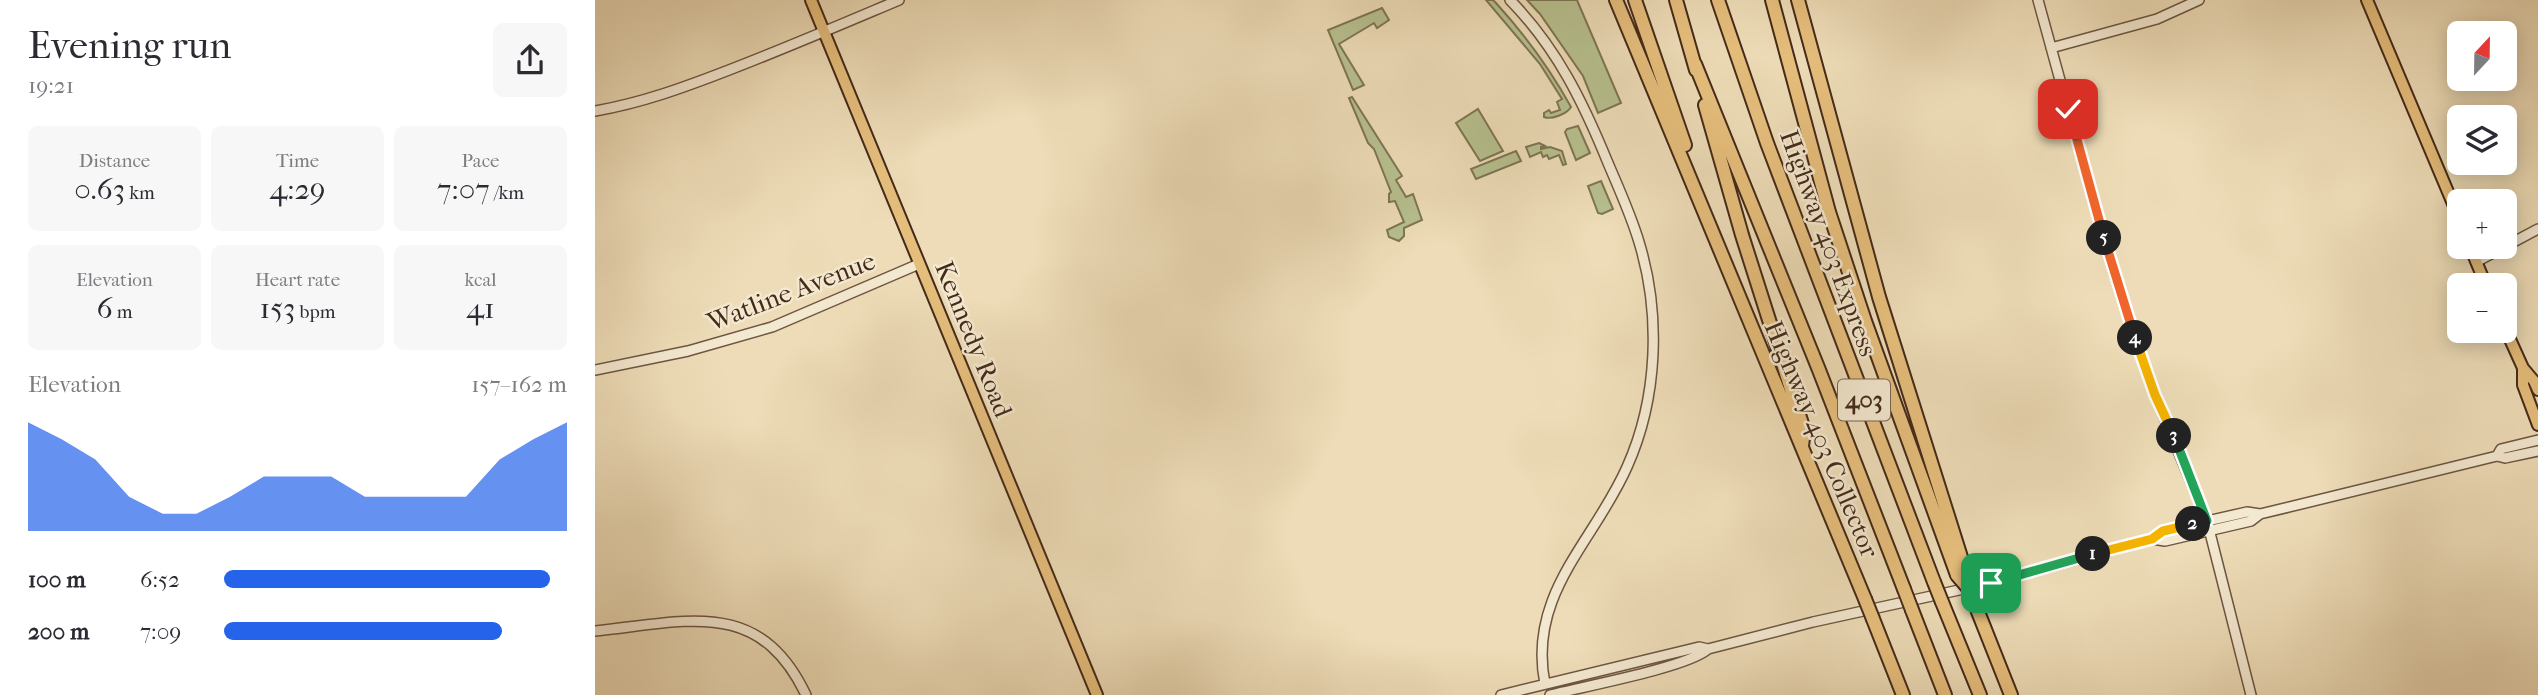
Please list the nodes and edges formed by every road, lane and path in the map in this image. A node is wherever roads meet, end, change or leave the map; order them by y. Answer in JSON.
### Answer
{"nodes":[{"id":1,"x":811,"y":0,"type":"edge"},
{"id":2,"x":899,"y":0,"type":"edge"},
{"id":3,"x":1510,"y":0,"type":"edge"},
{"id":4,"x":1616,"y":0,"type":"edge"},
{"id":5,"x":1635,"y":0,"type":"edge"},
{"id":6,"x":1676,"y":0,"type":"edge"},
{"id":7,"x":1718,"y":0,"type":"edge"},
{"id":8,"x":1772,"y":0,"type":"edge"},
{"id":9,"x":1800,"y":0,"type":"edge"},
{"id":10,"x":2038,"y":0,"type":"edge"},
{"id":11,"x":2199,"y":0,"type":"edge"},
{"id":12,"x":2367,"y":0,"type":"edge"},
{"id":13,"x":824,"y":31,"type":"junction"},
{"id":14,"x":2051,"y":48,"type":"junction"},
{"id":15,"x":1695,"y":64,"type":"junction"},
{"id":16,"x":595,"y":111,"type":"edge"},
{"id":17,"x":2447,"y":190,"type":"edge"},
{"id":18,"x":1701,"y":199,"type":"junction"},
{"id":19,"x":2538,"y":229,"type":"edge"},
{"id":20,"x":2475,"y":259,"type":"edge"},
{"id":21,"x":2476,"y":262,"type":"junction"},
{"id":22,"x":919,"y":264,"type":"junction"},
{"id":23,"x":2481,"y":273,"type":"edge"},
{"id":24,"x":2512,"y":343,"type":"edge"},
{"id":25,"x":2523,"y":368,"type":"junction"},
{"id":26,"x":595,"y":370,"type":"edge"},
{"id":27,"x":2538,"y":390,"type":"edge"},
{"id":28,"x":2538,"y":425,"type":"edge"},
{"id":29,"x":2538,"y":440,"type":"edge"},
{"id":30,"x":1802,"y":448,"type":"junction"},
{"id":31,"x":2538,"y":451,"type":"edge"},
{"id":32,"x":2497,"y":456,"type":"junction"},
{"id":33,"x":2260,"y":514,"type":"junction"},
{"id":34,"x":2207,"y":521,"type":"junction"},
{"id":35,"x":2209,"y":531,"type":"junction"},
{"id":36,"x":2152,"y":539,"type":"junction"},
{"id":37,"x":1962,"y":574,"type":"junction"},
{"id":38,"x":595,"y":631,"type":"edge"},
{"id":39,"x":1708,"y":649,"type":"junction"},
{"id":40,"x":1545,"y":684,"type":"junction"},
{"id":41,"x":806,"y":695,"type":"edge"},
{"id":42,"x":1097,"y":695,"type":"edge"},
{"id":43,"x":1501,"y":695,"type":"edge"},
{"id":44,"x":1550,"y":695,"type":"edge"},
{"id":45,"x":1903,"y":695,"type":"edge"},
{"id":46,"x":1945,"y":695,"type":"edge"},
{"id":47,"x":1980,"y":695,"type":"edge"},
{"id":48,"x":2011,"y":695,"type":"edge"},
{"id":49,"x":2251,"y":695,"type":"edge"}],
"edges":[{"from":1,"to":13,"type":"main road","name":"Kennedy Road"},
{"from":2,"to":13,"type":"street"},
{"from":3,"to":40,"type":"street"},
{"from":4,"to":18,"type":"highway"},
{"from":5,"to":18,"type":"highway"},
{"from":6,"to":15,"type":"highway","number":"403"},
{"from":7,"to":47,"type":"highway","name":"Highway 403 Express","number":"403","bridge":true},
{"from":8,"to":37,"type":"highway"},
{"from":9,"to":37,"type":"highway"},
{"from":10,"to":14,"type":"street"},
{"from":11,"to":14,"type":"street"},
{"from":12,"to":17,"type":"main road"},
{"from":13,"to":16,"type":"street"},
{"from":13,"to":22,"type":"main road","name":"Kennedy Road"},
{"from":14,"to":34,"type":"street"},
{"from":15,"to":30,"type":"highway"},
{"from":15,"to":46,"type":"highway","name":"Highway 403 Express","number":"403","bridge":true},
{"from":18,"to":30,"type":"highway","name":"Highway 403 Collector"},
{"from":19,"to":21,"type":"street"},
{"from":20,"to":21,"type":"main road"},
{"from":21,"to":23,"type":"main road"},
{"from":22,"to":26,"type":"street","name":"Watline Avenue"},
{"from":22,"to":42,"type":"main road","name":"Kennedy Road"},
{"from":24,"to":25,"type":"main road"},
{"from":25,"to":27,"type":"main road"},
{"from":25,"to":28,"type":"main road"},
{"from":29,"to":32,"type":"street"},
{"from":30,"to":45,"type":"highway","name":"Highway 403 Collector","bridge":true},
{"from":31,"to":32,"type":"street"},
{"from":32,"to":33,"type":"street"},
{"from":33,"to":34,"type":"street"},
{"from":33,"to":35,"type":"street"},
{"from":34,"to":35,"type":"street"},
{"from":34,"to":36,"type":"street"},
{"from":35,"to":36,"type":"street"},
{"from":35,"to":49,"type":"street"},
{"from":36,"to":39,"type":"street"},
{"from":37,"to":48,"type":"highway","bridge":true},
{"from":38,"to":41,"type":"street"},
{"from":39,"to":40,"type":"street"},
{"from":39,"to":44,"type":"street"},
{"from":40,"to":43,"type":"street"}]}
